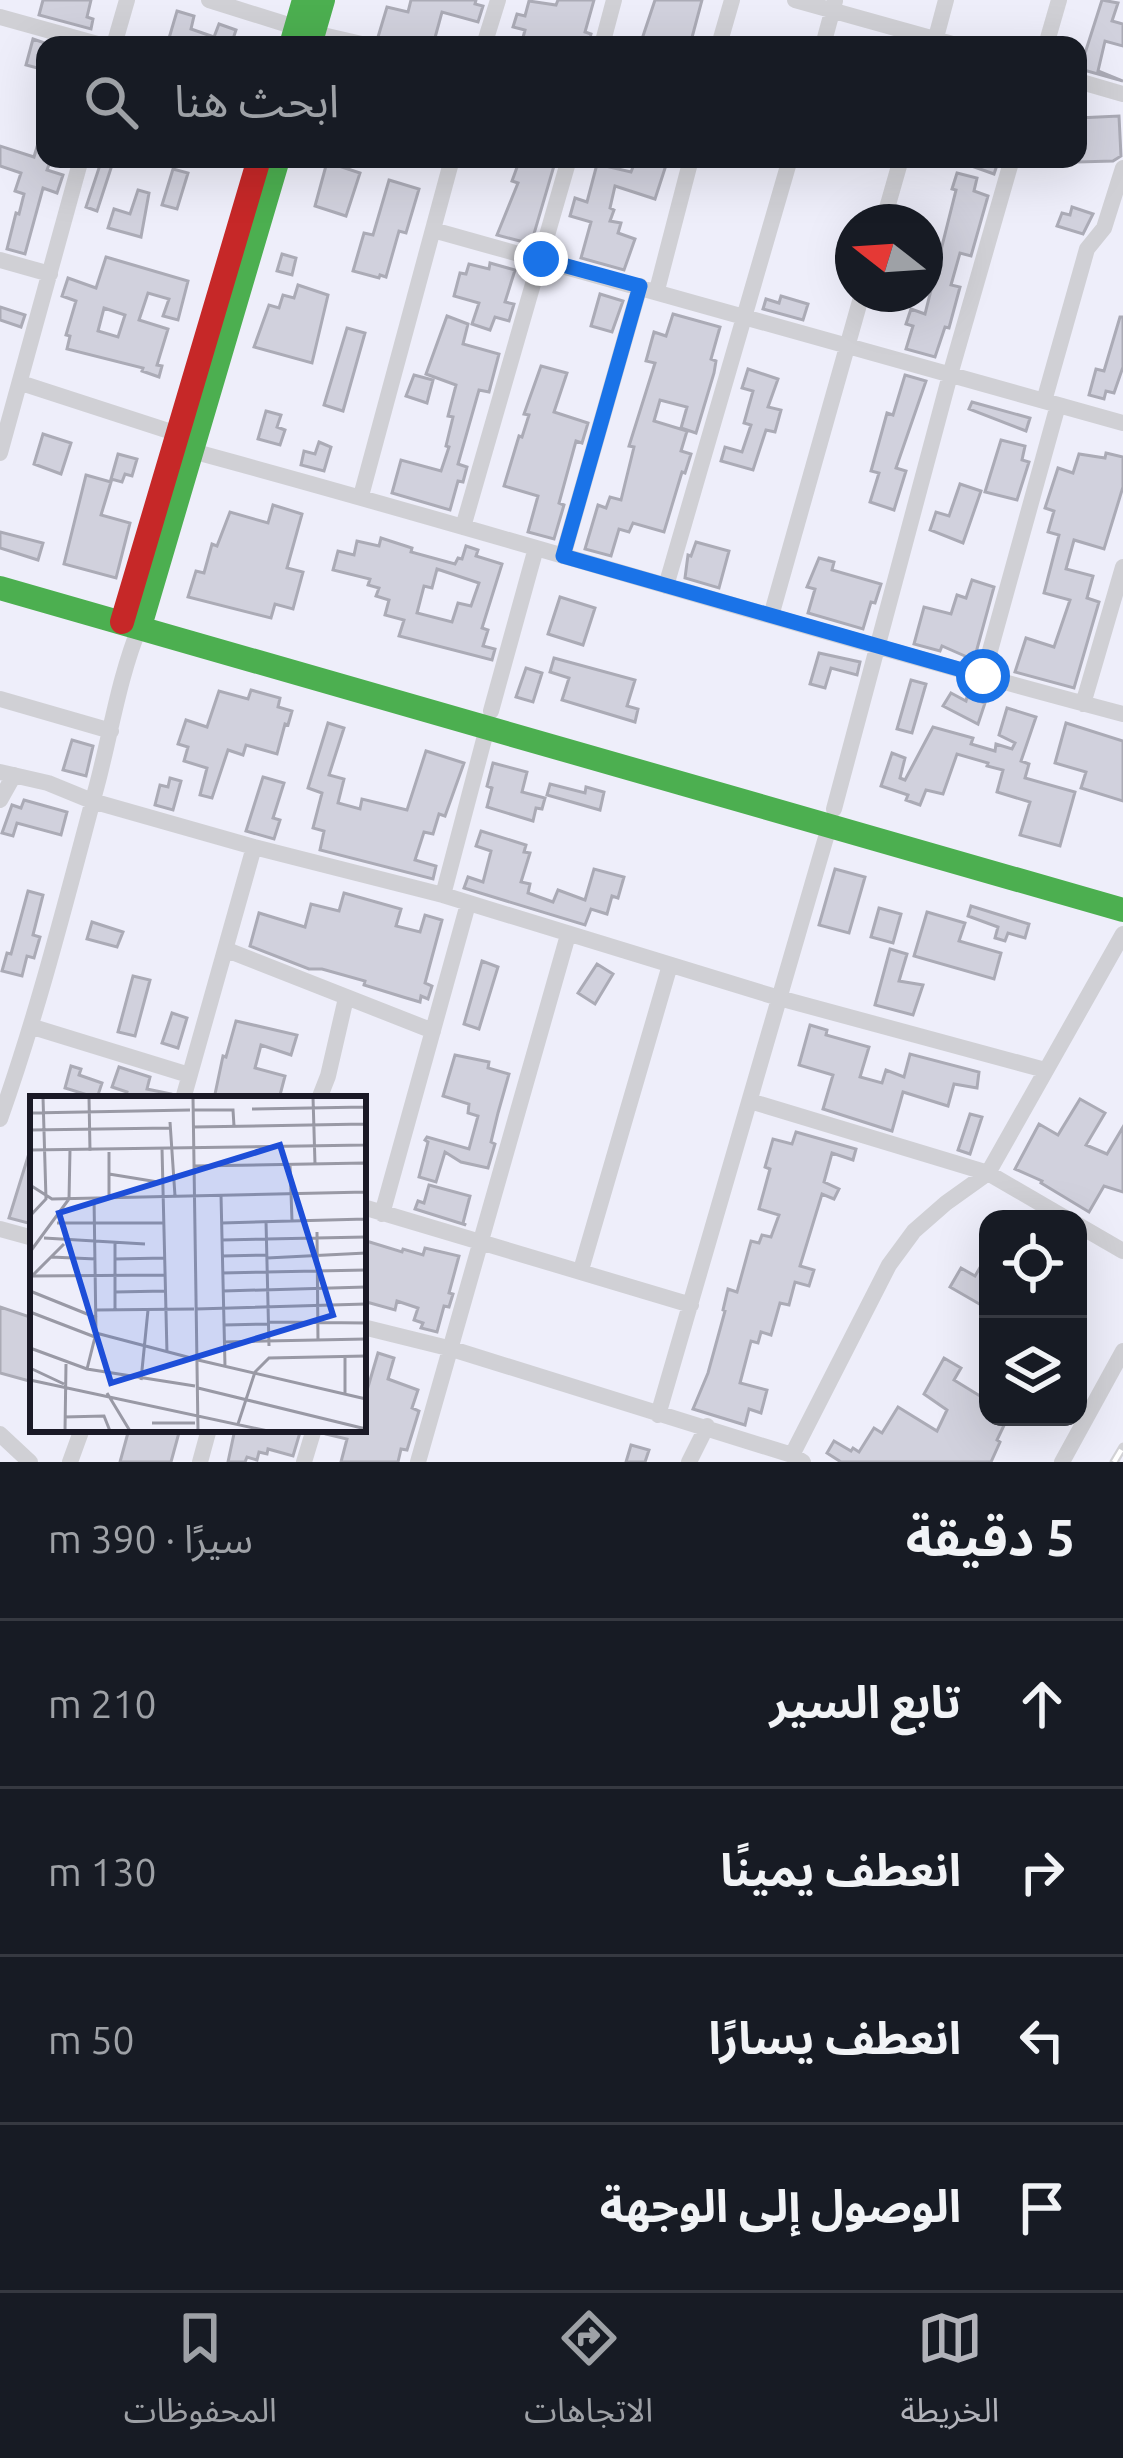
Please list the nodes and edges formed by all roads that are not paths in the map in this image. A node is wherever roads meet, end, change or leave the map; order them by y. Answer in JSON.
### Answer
{"nodes":[{"id":1,"x":127,"y":0,"type":"edge"},
{"id":2,"x":209,"y":0,"type":"edge"},
{"id":3,"x":304,"y":0,"type":"edge"},
{"id":4,"x":323,"y":0,"type":"edge"},
{"id":5,"x":498,"y":0,"type":"edge"},
{"id":6,"x":614,"y":0,"type":"edge"},
{"id":7,"x":732,"y":0,"type":"edge"},
{"id":8,"x":795,"y":0,"type":"edge"},
{"id":9,"x":946,"y":0,"type":"edge"},
{"id":10,"x":1059,"y":0,"type":"edge"},
{"id":11,"x":834,"y":5,"type":"edge"},
{"id":12,"x":0,"y":16,"type":"edge"},
{"id":13,"x":70,"y":36,"type":"edge"},
{"id":14,"x":117,"y":36,"type":"edge"},
{"id":15,"x":298,"y":36,"type":"edge"},
{"id":16,"x":303,"y":36,"type":"edge"},
{"id":17,"x":304,"y":36,"type":"edge"},
{"id":18,"x":487,"y":36,"type":"edge"},
{"id":19,"x":604,"y":36,"type":"edge"},
{"id":20,"x":722,"y":36,"type":"edge"},
{"id":21,"x":825,"y":36,"type":"edge"},
{"id":22,"x":919,"y":36,"type":"edge"},
{"id":23,"x":937,"y":36,"type":"edge"},
{"id":24,"x":1049,"y":36,"type":"edge"},
{"id":25,"x":1087,"y":84,"type":"edge"},
{"id":26,"x":1123,"y":94,"type":"edge"},
{"id":27,"x":79,"y":168,"type":"edge"},
{"id":28,"x":257,"y":168,"type":"edge"},
{"id":29,"x":275,"y":168,"type":"edge"},
{"id":30,"x":450,"y":168,"type":"edge"},
{"id":31,"x":566,"y":168,"type":"edge"},
{"id":32,"x":688,"y":168,"type":"edge"},
{"id":33,"x":787,"y":168,"type":"edge"},
{"id":34,"x":898,"y":168,"type":"edge"},
{"id":35,"x":1009,"y":168,"type":"edge"},
{"id":36,"x":1123,"y":168,"type":"edge"},
{"id":37,"x":888,"y":204,"type":"edge"},
{"id":38,"x":433,"y":230,"type":"junction"},
{"id":39,"x":541,"y":259,"type":"junction"},
{"id":40,"x":0,"y":260,"type":"edge"},
{"id":41,"x":50,"y":274,"type":"junction"},
{"id":42,"x":648,"y":288,"type":"junction"},
{"id":43,"x":857,"y":312,"type":"edge"},
{"id":44,"x":744,"y":317,"type":"junction"},
{"id":45,"x":847,"y":346,"type":"junction"},
{"id":46,"x":950,"y":375,"type":"junction"},
{"id":47,"x":21,"y":383,"type":"junction"},
{"id":48,"x":1051,"y":403,"type":"junction"},
{"id":49,"x":1123,"y":423,"type":"edge"},
{"id":50,"x":185,"y":442,"type":"junction"},
{"id":51,"x":0,"y":453,"type":"edge"},
{"id":52,"x":361,"y":496,"type":"junction"},
{"id":53,"x":464,"y":526,"type":"junction"},
{"id":54,"x":536,"y":548,"type":"junction"},
{"id":55,"x":563,"y":556,"type":"junction"},
{"id":56,"x":1123,"y":567,"type":"edge"},
{"id":57,"x":0,"y":570,"type":"edge"},
{"id":58,"x":666,"y":586,"type":"junction"},
{"id":59,"x":0,"y":588,"type":"edge"},
{"id":60,"x":133,"y":616,"type":"junction"},
{"id":61,"x":771,"y":616,"type":"junction"},
{"id":62,"x":878,"y":645,"type":"junction"},
{"id":63,"x":983,"y":676,"type":"junction"},
{"id":64,"x":0,"y":699,"type":"edge"},
{"id":65,"x":1083,"y":704,"type":"junction"},
{"id":66,"x":1123,"y":714,"type":"edge"},
{"id":67,"x":489,"y":720,"type":"junction"},
{"id":68,"x":111,"y":731,"type":"junction"},
{"id":69,"x":7,"y":773,"type":"edge"},
{"id":70,"x":0,"y":800,"type":"edge"},
{"id":71,"x":92,"y":801,"type":"junction"},
{"id":72,"x":831,"y":818,"type":"junction"},
{"id":73,"x":254,"y":847,"type":"junction"},
{"id":74,"x":1123,"y":891,"type":"edge"},
{"id":75,"x":443,"y":895,"type":"junction"},
{"id":76,"x":468,"y":904,"type":"junction"},
{"id":77,"x":1123,"y":910,"type":"edge"},
{"id":78,"x":1123,"y":934,"type":"edge"},
{"id":79,"x":568,"y":935,"type":"junction"},
{"id":80,"x":226,"y":950,"type":"junction"},
{"id":81,"x":670,"y":965,"type":"junction"},
{"id":82,"x":346,"y":998,"type":"junction"},
{"id":83,"x":779,"y":998,"type":"junction"},
{"id":84,"x":33,"y":1027,"type":"junction"},
{"id":85,"x":433,"y":1031,"type":"junction"},
{"id":86,"x":1045,"y":1070,"type":"junction"},
{"id":87,"x":189,"y":1075,"type":"junction"},
{"id":88,"x":184,"y":1096,"type":"edge"},
{"id":89,"x":320,"y":1096,"type":"edge"},
{"id":90,"x":750,"y":1101,"type":"junction"},
{"id":91,"x":0,"y":1119,"type":"edge"},
{"id":92,"x":988,"y":1173,"type":"junction"},
{"id":93,"x":366,"y":1208,"type":"edge"},
{"id":94,"x":1052,"y":1210,"type":"edge"},
{"id":95,"x":382,"y":1214,"type":"junction"},
{"id":96,"x":0,"y":1228,"type":"edge"},
{"id":97,"x":1087,"y":1230,"type":"edge"},
{"id":98,"x":30,"y":1237,"type":"edge"},
{"id":99,"x":481,"y":1243,"type":"junction"},
{"id":100,"x":1123,"y":1251,"type":"edge"},
{"id":101,"x":581,"y":1270,"type":"junction"},
{"id":102,"x":691,"y":1305,"type":"junction"},
{"id":103,"x":366,"y":1329,"type":"edge"},
{"id":104,"x":452,"y":1349,"type":"junction"},
{"id":105,"x":1123,"y":1351,"type":"edge"},
{"id":106,"x":658,"y":1415,"type":"junction"},
{"id":107,"x":707,"y":1426,"type":"junction"},
{"id":108,"x":81,"y":1432,"type":"edge"},
{"id":109,"x":207,"y":1432,"type":"edge"},
{"id":110,"x":313,"y":1432,"type":"edge"},
{"id":111,"x":0,"y":1435,"type":"edge"},
{"id":112,"x":797,"y":1458,"type":"edge"},
{"id":113,"x":30,"y":1462,"type":"edge"},
{"id":114,"x":70,"y":1462,"type":"edge"},
{"id":115,"x":200,"y":1462,"type":"edge"},
{"id":116,"x":304,"y":1462,"type":"edge"},
{"id":117,"x":418,"y":1462,"type":"edge"},
{"id":118,"x":689,"y":1462,"type":"edge"},
{"id":119,"x":1062,"y":1462,"type":"edge"}],
"edges":[{"from":1,"to":14,"type":"street"},
{"from":2,"to":15,"type":"street"},
{"from":3,"to":16,"type":"main road"},
{"from":4,"to":17,"type":"main road"},
{"from":5,"to":18,"type":"street"},
{"from":6,"to":19,"type":"street"},
{"from":7,"to":20,"type":"street"},
{"from":8,"to":11,"type":"street"},
{"from":9,"to":23,"type":"street"},
{"from":10,"to":24,"type":"street"},
{"from":11,"to":21,"type":"street"},
{"from":11,"to":22,"type":"street"},
{"from":12,"to":13,"type":"street"},
{"from":25,"to":26,"type":"street"},
{"from":27,"to":41,"type":"street"},
{"from":28,"to":50,"type":"main road"},
{"from":29,"to":50,"type":"main road"},
{"from":30,"to":38,"type":"street"},
{"from":31,"to":39,"type":"street"},
{"from":32,"to":42,"type":"street"},
{"from":33,"to":44,"type":"street"},
{"from":34,"to":37,"type":"street"},
{"from":35,"to":46,"type":"street"},
{"from":36,"to":48,"type":"street"},
{"from":38,"to":39,"type":"street"},
{"from":38,"to":52,"type":"street"},
{"from":39,"to":42,"type":"street"},
{"from":39,"to":53,"type":"street"},
{"from":40,"to":41,"type":"street"},
{"from":41,"to":47,"type":"street"},
{"from":42,"to":44,"type":"street"},
{"from":42,"to":55,"type":"street"},
{"from":43,"to":45,"type":"street"},
{"from":44,"to":45,"type":"street"},
{"from":44,"to":58,"type":"street"},
{"from":45,"to":46,"type":"street"},
{"from":45,"to":61,"type":"street"},
{"from":46,"to":48,"type":"street"},
{"from":46,"to":62,"type":"street"},
{"from":47,"to":50,"type":"street"},
{"from":47,"to":51,"type":"street"},
{"from":48,"to":49,"type":"street"},
{"from":48,"to":63,"type":"street"},
{"from":50,"to":52,"type":"street"},
{"from":50,"to":60,"type":"main road"},
{"from":52,"to":53,"type":"street"},
{"from":53,"to":54,"type":"street"},
{"from":54,"to":55,"type":"street"},
{"from":54,"to":67,"type":"street"},
{"from":55,"to":58,"type":"street"},
{"from":56,"to":65,"type":"street"},
{"from":57,"to":60,"type":"main road"},
{"from":58,"to":61,"type":"street"},
{"from":59,"to":60,"type":"main road"},
{"from":60,"to":67,"type":"main road"},
{"from":60,"to":68,"type":"street"},
{"from":61,"to":62,"type":"street"},
{"from":62,"to":63,"type":"street"},
{"from":62,"to":72,"type":"street"},
{"from":63,"to":65,"type":"street"},
{"from":64,"to":68,"type":"street"},
{"from":65,"to":66,"type":"street"},
{"from":67,"to":72,"type":"main road"},
{"from":67,"to":75,"type":"street"},
{"from":68,"to":71,"type":"street"},
{"from":69,"to":70,"type":"street"},
{"from":69,"to":71,"type":"street"},
{"from":71,"to":73,"type":"street"},
{"from":71,"to":84,"type":"street"},
{"from":72,"to":74,"type":"main road"},
{"from":72,"to":77,"type":"main road"},
{"from":72,"to":83,"type":"street"},
{"from":73,"to":75,"type":"street"},
{"from":73,"to":80,"type":"street"},
{"from":75,"to":76,"type":"street"},
{"from":76,"to":79,"type":"street"},
{"from":76,"to":85,"type":"street"},
{"from":78,"to":86,"type":"street"},
{"from":79,"to":81,"type":"street"},
{"from":79,"to":99,"type":"street"},
{"from":80,"to":82,"type":"street"},
{"from":80,"to":87,"type":"street"},
{"from":81,"to":83,"type":"street"},
{"from":81,"to":101,"type":"street"},
{"from":82,"to":85,"type":"street"},
{"from":82,"to":89,"type":"street"},
{"from":83,"to":86,"type":"street"},
{"from":83,"to":90,"type":"street"},
{"from":84,"to":87,"type":"street"},
{"from":84,"to":91,"type":"street"},
{"from":85,"to":95,"type":"street"},
{"from":86,"to":92,"type":"street"},
{"from":87,"to":88,"type":"street"},
{"from":90,"to":92,"type":"street"},
{"from":90,"to":102,"type":"street"},
{"from":92,"to":94,"type":"street"},
{"from":92,"to":112,"type":"street"},
{"from":93,"to":95,"type":"street"},
{"from":95,"to":99,"type":"street"},
{"from":96,"to":98,"type":"street"},
{"from":97,"to":100,"type":"street"},
{"from":99,"to":101,"type":"street"},
{"from":99,"to":104,"type":"street"},
{"from":101,"to":102,"type":"street"},
{"from":102,"to":106,"type":"street"},
{"from":103,"to":104,"type":"street"},
{"from":104,"to":106,"type":"street"},
{"from":104,"to":117,"type":"street"},
{"from":105,"to":119,"type":"street"},
{"from":106,"to":107,"type":"street"},
{"from":107,"to":112,"type":"street"},
{"from":107,"to":118,"type":"street"},
{"from":108,"to":114,"type":"street"},
{"from":109,"to":115,"type":"street"},
{"from":110,"to":116,"type":"street"},
{"from":111,"to":113,"type":"street"}]}
